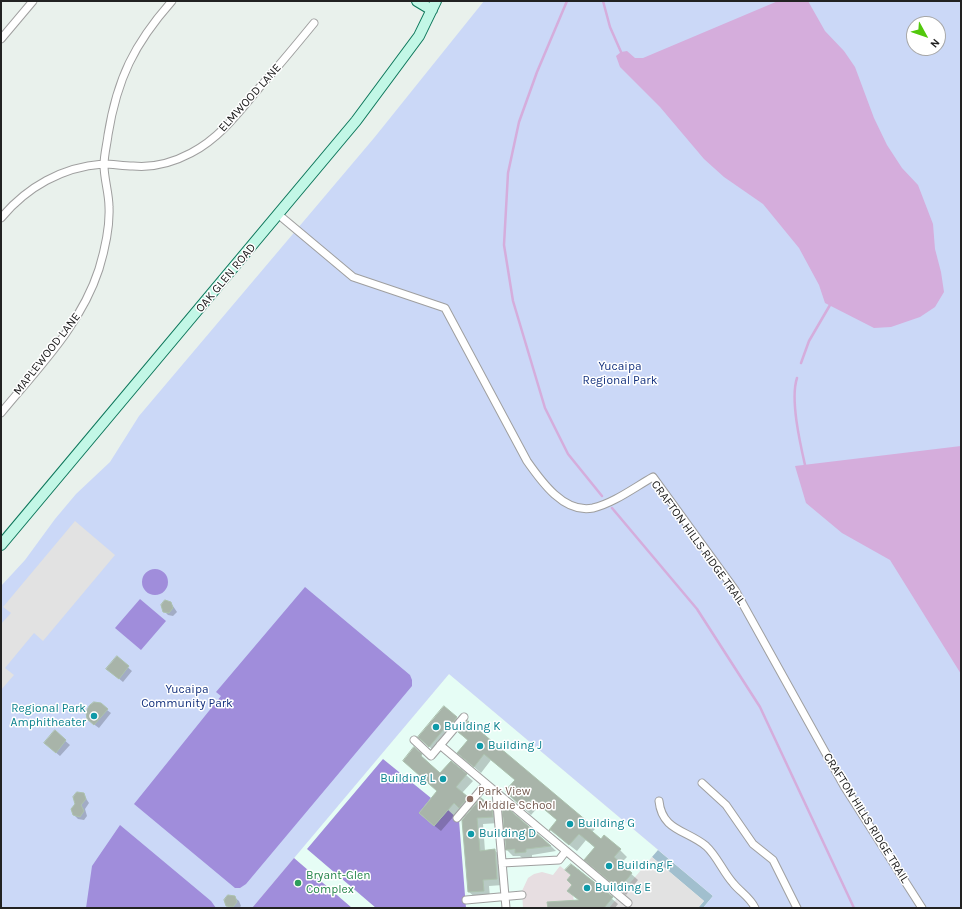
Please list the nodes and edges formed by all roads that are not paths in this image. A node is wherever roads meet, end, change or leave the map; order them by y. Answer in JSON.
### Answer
{"nodes":[{"id":1,"x":33,"y":1,"type":"edge"},
{"id":2,"x":172,"y":1,"type":"edge"},
{"id":3,"x":418,"y":1,"type":"edge"},
{"id":4,"x":434,"y":6,"type":"edge"},
{"id":5,"x":314,"y":23,"type":"dead end"},
{"id":6,"x":1,"y":39,"type":"edge"},
{"id":7,"x":104,"y":164,"type":"junction"},
{"id":8,"x":279,"y":215,"type":"junction"},
{"id":9,"x":1,"y":218,"type":"edge"},
{"id":10,"x":1,"y":413,"type":"edge"},
{"id":11,"x":1,"y":545,"type":"edge"},
{"id":12,"x":464,"y":717,"type":"dead end"},
{"id":13,"x":414,"y":740,"type":"dead end"},
{"id":14,"x":440,"y":745,"type":"junction"},
{"id":15,"x":702,"y":783,"type":"dead end"},
{"id":16,"x":486,"y":784,"type":"junction"},
{"id":17,"x":496,"y":792,"type":"junction"},
{"id":18,"x":659,"y":801,"type":"dead end"},
{"id":19,"x":457,"y":818,"type":"dead end"},
{"id":20,"x":566,"y":851,"type":"junction"},
{"id":21,"x":502,"y":863,"type":"junction"},
{"id":22,"x":522,"y":895,"type":"dead end"},
{"id":23,"x":505,"y":897,"type":"junction"},
{"id":24,"x":466,"y":900,"type":"dead end"},
{"id":25,"x":628,"y":903,"type":"dead end"},
{"id":26,"x":506,"y":908,"type":"edge"},
{"id":27,"x":755,"y":908,"type":"edge"},
{"id":28,"x":797,"y":908,"type":"edge"},
{"id":29,"x":922,"y":908,"type":"edge"}],
"edges":[{"from":1,"to":6,"type":"street"},
{"from":2,"to":7,"type":"street","name":"MAPLEWOOD LANE"},
{"from":3,"to":4,"type":"main road"},
{"from":4,"to":8,"type":"main road","name":"OAK GLEN ROAD"},
{"from":5,"to":7,"type":"street","name":"ELMWOOD LANE"},
{"from":7,"to":9,"type":"street","name":"ELMWOOD LANE"},
{"from":7,"to":10,"type":"street","name":"MAPLEWOOD LANE"},
{"from":8,"to":11,"type":"main road","name":"OAK GLEN ROAD"},
{"from":8,"to":29,"type":"street","name":"CRAFTON HILLS RIDGE TRAIL"},
{"from":12,"to":14,"type":"street"},
{"from":13,"to":14,"type":"street"},
{"from":14,"to":16,"type":"street"},
{"from":15,"to":28,"type":"street"},
{"from":16,"to":17,"type":"street"},
{"from":16,"to":19,"type":"street"},
{"from":17,"to":20,"type":"street"},
{"from":17,"to":21,"type":"street"},
{"from":18,"to":27,"type":"street"},
{"from":20,"to":21,"type":"street"},
{"from":20,"to":25,"type":"street"},
{"from":21,"to":23,"type":"street"},
{"from":22,"to":23,"type":"street"},
{"from":23,"to":24,"type":"street"},
{"from":23,"to":26,"type":"street"}]}
